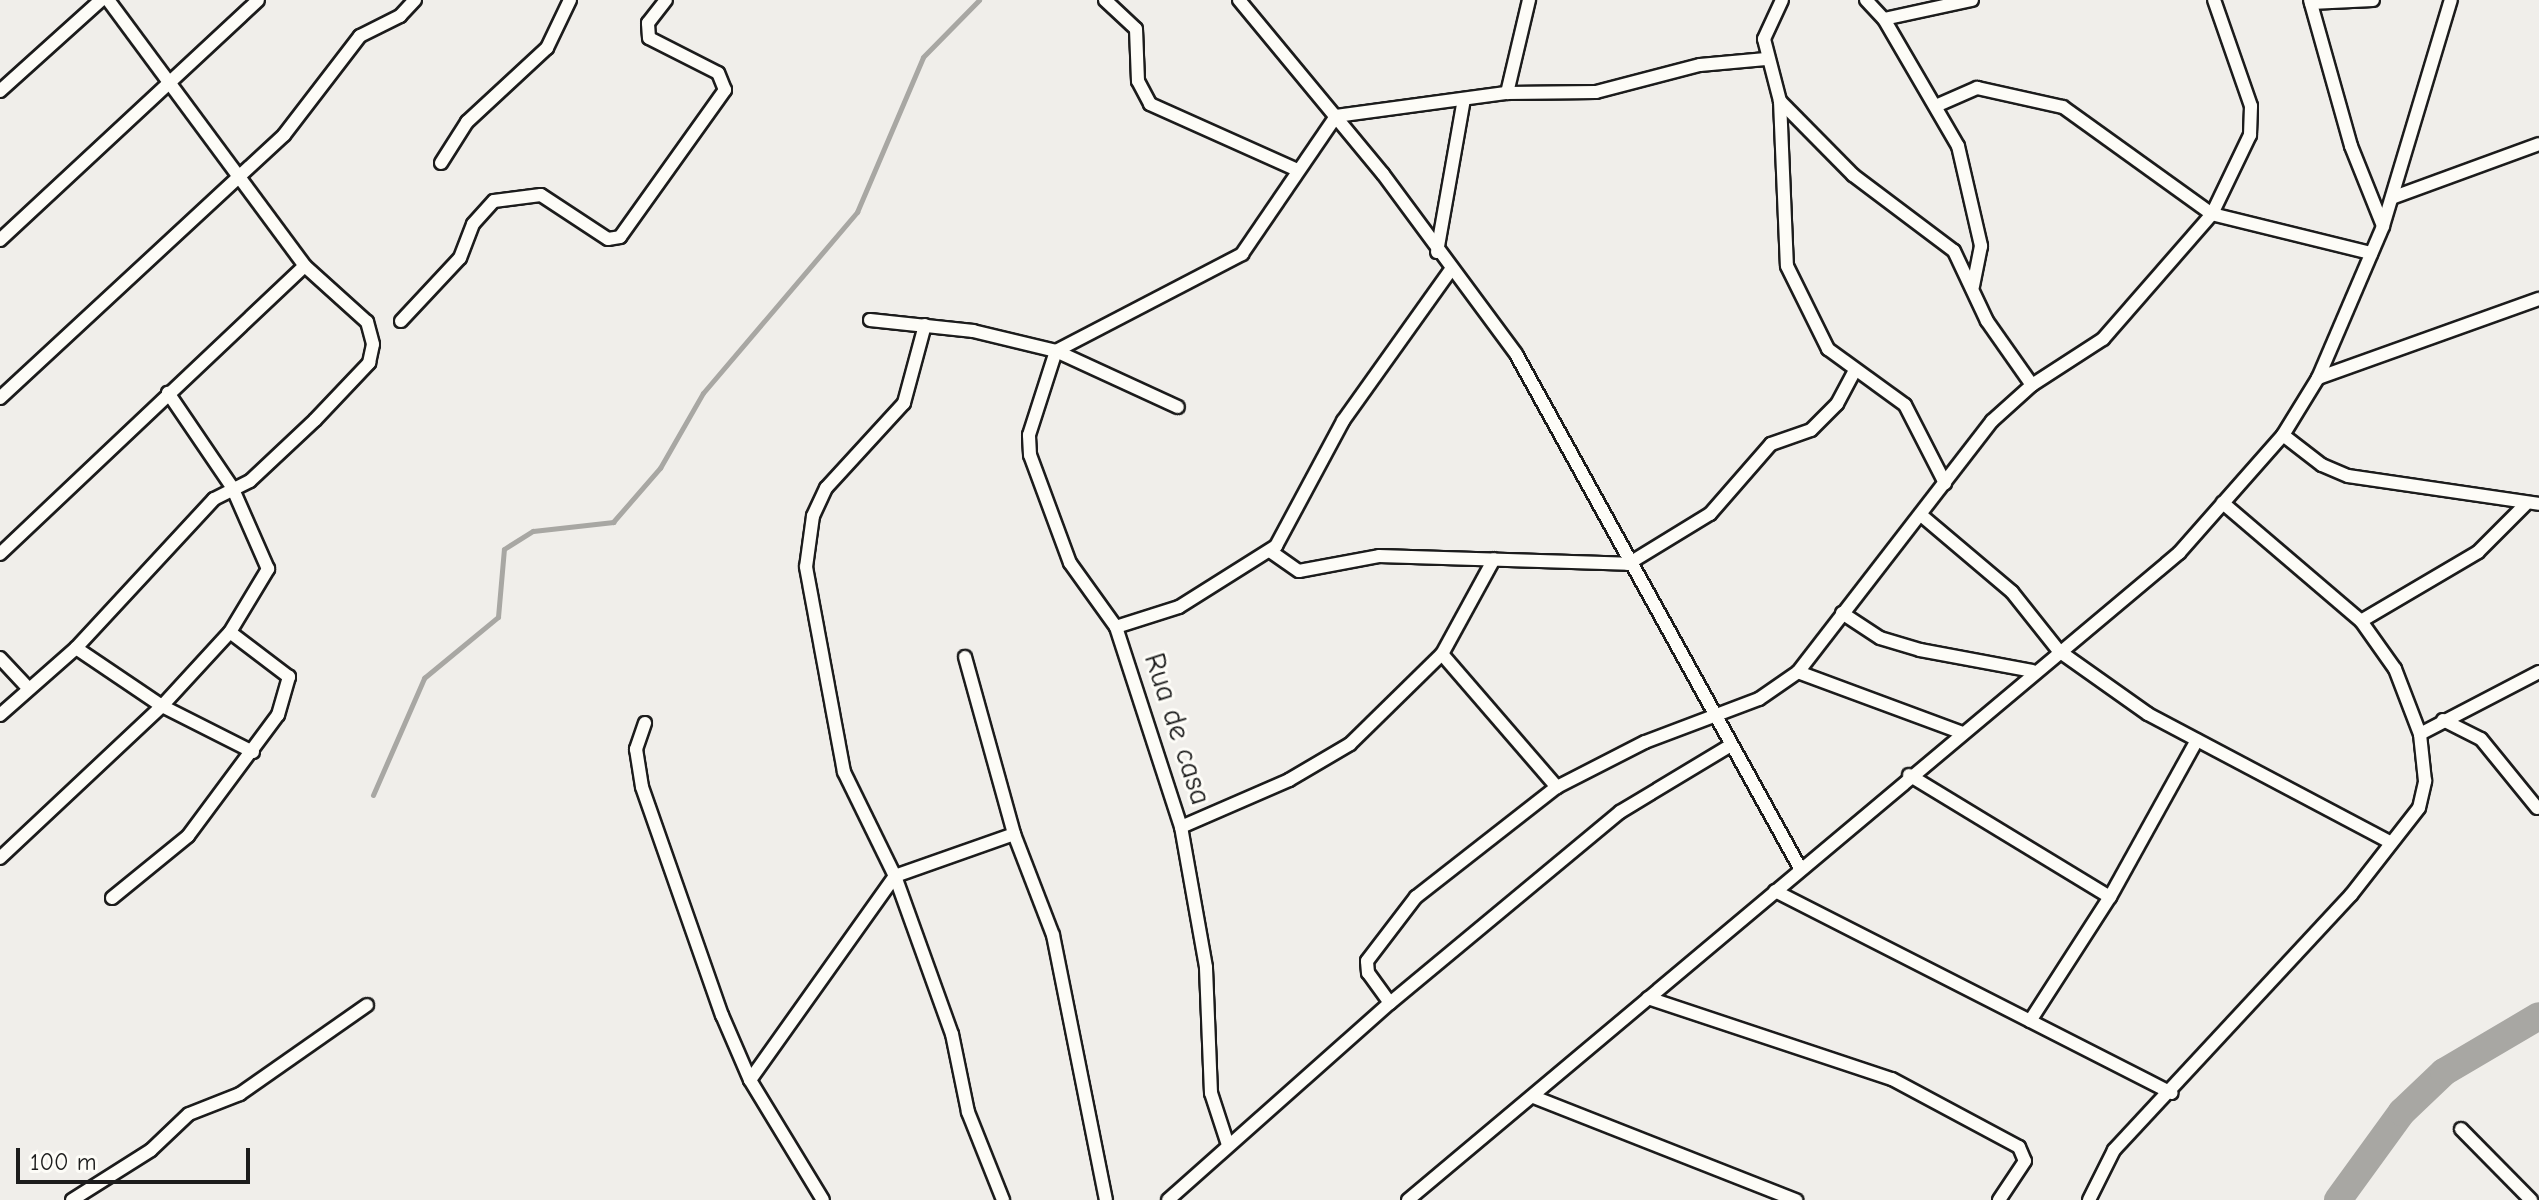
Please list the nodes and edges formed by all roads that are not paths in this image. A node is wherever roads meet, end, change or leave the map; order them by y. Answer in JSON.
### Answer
{"nodes":[{"id":1,"x":101,"y":0,"type":"edge"},
{"id":2,"x":108,"y":0,"type":"edge"},
{"id":3,"x":258,"y":0,"type":"edge"},
{"id":4,"x":415,"y":0,"type":"edge"},
{"id":5,"x":666,"y":0,"type":"edge"},
{"id":6,"x":1105,"y":0,"type":"edge"},
{"id":7,"x":1239,"y":0,"type":"edge"},
{"id":8,"x":1529,"y":0,"type":"edge"},
{"id":9,"x":1782,"y":0,"type":"edge"},
{"id":10,"x":1866,"y":0,"type":"edge"},
{"id":11,"x":1972,"y":0,"type":"edge"},
{"id":12,"x":2214,"y":0,"type":"edge"},
{"id":13,"x":2373,"y":0,"type":"edge"},
{"id":14,"x":2451,"y":0,"type":"edge"},
{"id":15,"x":565,"y":2,"type":"edge"},
{"id":16,"x":2310,"y":2,"type":"edge"},
{"id":17,"x":1884,"y":19,"type":"junction"},
{"id":18,"x":1766,"y":59,"type":"junction"},
{"id":19,"x":174,"y":82,"type":"junction"},
{"id":20,"x":0,"y":91,"type":"edge"},
{"id":21,"x":1507,"y":93,"type":"junction"},
{"id":22,"x":1464,"y":99,"type":"junction"},
{"id":23,"x":1780,"y":101,"type":"junction"},
{"id":24,"x":1938,"y":105,"type":"junction"},
{"id":25,"x":1336,"y":116,"type":"junction"},
{"id":26,"x":2539,"y":144,"type":"edge"},
{"id":27,"x":441,"y":163,"type":"dead end"},
{"id":28,"x":1295,"y":169,"type":"junction"},
{"id":29,"x":238,"y":174,"type":"junction"},
{"id":30,"x":2394,"y":197,"type":"junction"},
{"id":31,"x":2212,"y":214,"type":"junction"},
{"id":32,"x":2383,"y":226,"type":"junction"},
{"id":33,"x":0,"y":240,"type":"edge"},
{"id":34,"x":1437,"y":252,"type":"junction"},
{"id":35,"x":2371,"y":253,"type":"junction"},
{"id":36,"x":305,"y":266,"type":"junction"},
{"id":37,"x":1450,"y":271,"type":"junction"},
{"id":38,"x":1973,"y":286,"type":"junction"},
{"id":39,"x":2539,"y":299,"type":"edge"},
{"id":40,"x":870,"y":320,"type":"dead end"},
{"id":41,"x":401,"y":321,"type":"dead end"},
{"id":42,"x":925,"y":325,"type":"junction"},
{"id":43,"x":1056,"y":351,"type":"junction"},
{"id":44,"x":1854,"y":372,"type":"junction"},
{"id":45,"x":2318,"y":378,"type":"junction"},
{"id":46,"x":2032,"y":385,"type":"junction"},
{"id":47,"x":168,"y":393,"type":"junction"},
{"id":48,"x":0,"y":398,"type":"edge"},
{"id":49,"x":1178,"y":407,"type":"dead end"},
{"id":50,"x":2283,"y":435,"type":"junction"},
{"id":51,"x":1945,"y":483,"type":"junction"},
{"id":52,"x":232,"y":487,"type":"junction"},
{"id":53,"x":2223,"y":503,"type":"junction"},
{"id":54,"x":2539,"y":504,"type":"edge"},
{"id":55,"x":2525,"y":505,"type":"junction"},
{"id":56,"x":1921,"y":515,"type":"junction"},
{"id":57,"x":1270,"y":551,"type":"junction"},
{"id":58,"x":0,"y":554,"type":"edge"},
{"id":59,"x":1494,"y":559,"type":"junction"},
{"id":60,"x":1628,"y":564,"type":"junction"},
{"id":61,"x":1842,"y":613,"type":"junction"},
{"id":62,"x":2361,"y":621,"type":"junction"},
{"id":63,"x":1116,"y":627,"type":"junction"},
{"id":64,"x":230,"y":632,"type":"junction"},
{"id":65,"x":76,"y":648,"type":"junction"},
{"id":66,"x":2059,"y":651,"type":"junction"},
{"id":67,"x":1442,"y":654,"type":"junction"},
{"id":68,"x":965,"y":657,"type":"dead end"},
{"id":69,"x":0,"y":658,"type":"edge"},
{"id":70,"x":2032,"y":671,"type":"junction"},
{"id":71,"x":1798,"y":672,"type":"junction"},
{"id":72,"x":2539,"y":672,"type":"edge"},
{"id":73,"x":29,"y":689,"type":"junction"},
{"id":74,"x":162,"y":706,"type":"junction"},
{"id":75,"x":0,"y":715,"type":"edge"},
{"id":76,"x":1716,"y":717,"type":"junction"},
{"id":77,"x":2443,"y":720,"type":"junction"},
{"id":78,"x":645,"y":723,"type":"dead end"},
{"id":79,"x":1960,"y":732,"type":"junction"},
{"id":80,"x":2420,"y":734,"type":"junction"},
{"id":81,"x":2197,"y":740,"type":"junction"},
{"id":82,"x":1731,"y":745,"type":"junction"},
{"id":83,"x":253,"y":752,"type":"junction"},
{"id":84,"x":1909,"y":775,"type":"junction"},
{"id":85,"x":1557,"y":787,"type":"junction"},
{"id":86,"x":2537,"y":808,"type":"dead end"},
{"id":87,"x":1181,"y":827,"type":"junction"},
{"id":88,"x":1014,"y":834,"type":"junction"},
{"id":89,"x":2390,"y":842,"type":"junction"},
{"id":90,"x":0,"y":858,"type":"edge"},
{"id":91,"x":1800,"y":868,"type":"junction"},
{"id":92,"x":895,"y":876,"type":"junction"},
{"id":93,"x":1775,"y":891,"type":"junction"},
{"id":94,"x":2110,"y":897,"type":"junction"},
{"id":95,"x":112,"y":898,"type":"dead end"},
{"id":96,"x":1648,"y":998,"type":"junction"},
{"id":97,"x":1390,"y":1003,"type":"junction"},
{"id":98,"x":367,"y":1005,"type":"dead end"},
{"id":99,"x":2030,"y":1021,"type":"junction"},
{"id":100,"x":750,"y":1080,"type":"junction"},
{"id":101,"x":2171,"y":1093,"type":"junction"},
{"id":102,"x":1534,"y":1097,"type":"junction"},
{"id":103,"x":2461,"y":1129,"type":"dead end"},
{"id":104,"x":1228,"y":1145,"type":"junction"},
{"id":105,"x":1793,"y":1199,"type":"edge"},
{"id":106,"x":72,"y":1200,"type":"edge"},
{"id":107,"x":823,"y":1200,"type":"edge"},
{"id":108,"x":1003,"y":1200,"type":"edge"},
{"id":109,"x":1106,"y":1200,"type":"edge"},
{"id":110,"x":1168,"y":1200,"type":"edge"},
{"id":111,"x":1408,"y":1200,"type":"edge"},
{"id":112,"x":1999,"y":1200,"type":"edge"},
{"id":113,"x":2089,"y":1200,"type":"edge"},
{"id":114,"x":2531,"y":1200,"type":"edge"}],
"edges":[{"from":1,"to":20,"type":"street"},
{"from":2,"to":19,"type":"street"},
{"from":3,"to":19,"type":"street"},
{"from":4,"to":29,"type":"street"},
{"from":5,"to":41,"type":"street"},
{"from":6,"to":28,"type":"street"},
{"from":7,"to":25,"type":"street"},
{"from":8,"to":21,"type":"street"},
{"from":9,"to":18,"type":"street"},
{"from":10,"to":17,"type":"street"},
{"from":11,"to":17,"type":"street"},
{"from":12,"to":31,"type":"street"},
{"from":13,"to":16,"type":"street"},
{"from":14,"to":30,"type":"street"},
{"from":15,"to":27,"type":"street"},
{"from":16,"to":32,"type":"street"},
{"from":17,"to":24,"type":"street"},
{"from":18,"to":21,"type":"street"},
{"from":18,"to":23,"type":"street"},
{"from":19,"to":29,"type":"street"},
{"from":19,"to":33,"type":"street"},
{"from":21,"to":22,"type":"street"},
{"from":22,"to":25,"type":"street"},
{"from":22,"to":34,"type":"street"},
{"from":23,"to":38,"type":"street"},
{"from":23,"to":44,"type":"street"},
{"from":24,"to":31,"type":"street"},
{"from":24,"to":38,"type":"street"},
{"from":25,"to":28,"type":"street"},
{"from":25,"to":34,"type":"street"},
{"from":26,"to":30,"type":"street"},
{"from":28,"to":43,"type":"street"},
{"from":29,"to":36,"type":"street"},
{"from":29,"to":48,"type":"street"},
{"from":30,"to":32,"type":"street"},
{"from":31,"to":35,"type":"street"},
{"from":31,"to":46,"type":"street"},
{"from":32,"to":35,"type":"street"},
{"from":34,"to":37,"type":"street"},
{"from":35,"to":45,"type":"street"},
{"from":36,"to":47,"type":"street"},
{"from":36,"to":52,"type":"street"},
{"from":37,"to":57,"type":"street"},
{"from":37,"to":60,"type":"street"},
{"from":38,"to":46,"type":"street"},
{"from":39,"to":45,"type":"street"},
{"from":40,"to":42,"type":"street"},
{"from":42,"to":43,"type":"street"},
{"from":42,"to":92,"type":"street"},
{"from":43,"to":49,"type":"street"},
{"from":43,"to":63,"type":"street","name":"Rua de casa"},
{"from":44,"to":51,"type":"street"},
{"from":44,"to":60,"type":"street"},
{"from":45,"to":50,"type":"street"},
{"from":46,"to":51,"type":"street"},
{"from":47,"to":52,"type":"street"},
{"from":47,"to":58,"type":"street"},
{"from":50,"to":53,"type":"street"},
{"from":50,"to":55,"type":"street"},
{"from":51,"to":56,"type":"street"},
{"from":52,"to":64,"type":"street"},
{"from":52,"to":65,"type":"street"},
{"from":53,"to":62,"type":"street"},
{"from":53,"to":66,"type":"street"},
{"from":54,"to":55,"type":"street"},
{"from":55,"to":62,"type":"street"},
{"from":56,"to":61,"type":"street"},
{"from":56,"to":66,"type":"street"},
{"from":57,"to":59,"type":"street"},
{"from":57,"to":63,"type":"street"},
{"from":59,"to":60,"type":"street"},
{"from":59,"to":67,"type":"street"},
{"from":60,"to":76,"type":"street"},
{"from":61,"to":70,"type":"street"},
{"from":61,"to":71,"type":"street"},
{"from":62,"to":80,"type":"street"},
{"from":63,"to":87,"type":"street","name":"Rua de casa"},
{"from":64,"to":74,"type":"street"},
{"from":64,"to":83,"type":"street"},
{"from":65,"to":73,"type":"street"},
{"from":65,"to":74,"type":"street"},
{"from":66,"to":70,"type":"street"},
{"from":66,"to":81,"type":"street"},
{"from":67,"to":85,"type":"street"},
{"from":67,"to":87,"type":"street"},
{"from":68,"to":88,"type":"street"},
{"from":69,"to":73,"type":"street"},
{"from":70,"to":79,"type":"street"},
{"from":71,"to":76,"type":"street"},
{"from":71,"to":79,"type":"street"},
{"from":72,"to":77,"type":"street"},
{"from":73,"to":75,"type":"street"},
{"from":74,"to":83,"type":"street"},
{"from":74,"to":90,"type":"street"},
{"from":76,"to":82,"type":"street"},
{"from":76,"to":85,"type":"street"},
{"from":77,"to":80,"type":"street"},
{"from":77,"to":86,"type":"street"},
{"from":78,"to":100,"type":"street"},
{"from":79,"to":84,"type":"street"},
{"from":80,"to":89,"type":"street"},
{"from":81,"to":89,"type":"street"},
{"from":81,"to":94,"type":"street"},
{"from":82,"to":91,"type":"street"},
{"from":82,"to":97,"type":"street"},
{"from":83,"to":95,"type":"street"},
{"from":84,"to":91,"type":"street"},
{"from":84,"to":94,"type":"street"},
{"from":85,"to":97,"type":"street"},
{"from":87,"to":104,"type":"street","name":"Rua de casa"},
{"from":88,"to":92,"type":"street"},
{"from":88,"to":109,"type":"street"},
{"from":89,"to":101,"type":"street"},
{"from":91,"to":93,"type":"street"},
{"from":92,"to":100,"type":"street"},
{"from":92,"to":108,"type":"street"},
{"from":93,"to":96,"type":"street"},
{"from":93,"to":99,"type":"street"},
{"from":94,"to":99,"type":"street"},
{"from":96,"to":102,"type":"street"},
{"from":96,"to":112,"type":"street"},
{"from":97,"to":104,"type":"street"},
{"from":98,"to":106,"type":"street"},
{"from":99,"to":101,"type":"street"},
{"from":100,"to":107,"type":"street"},
{"from":101,"to":113,"type":"street"},
{"from":102,"to":105,"type":"street"},
{"from":102,"to":111,"type":"street"},
{"from":103,"to":114,"type":"street"},
{"from":104,"to":110,"type":"street"}]}
